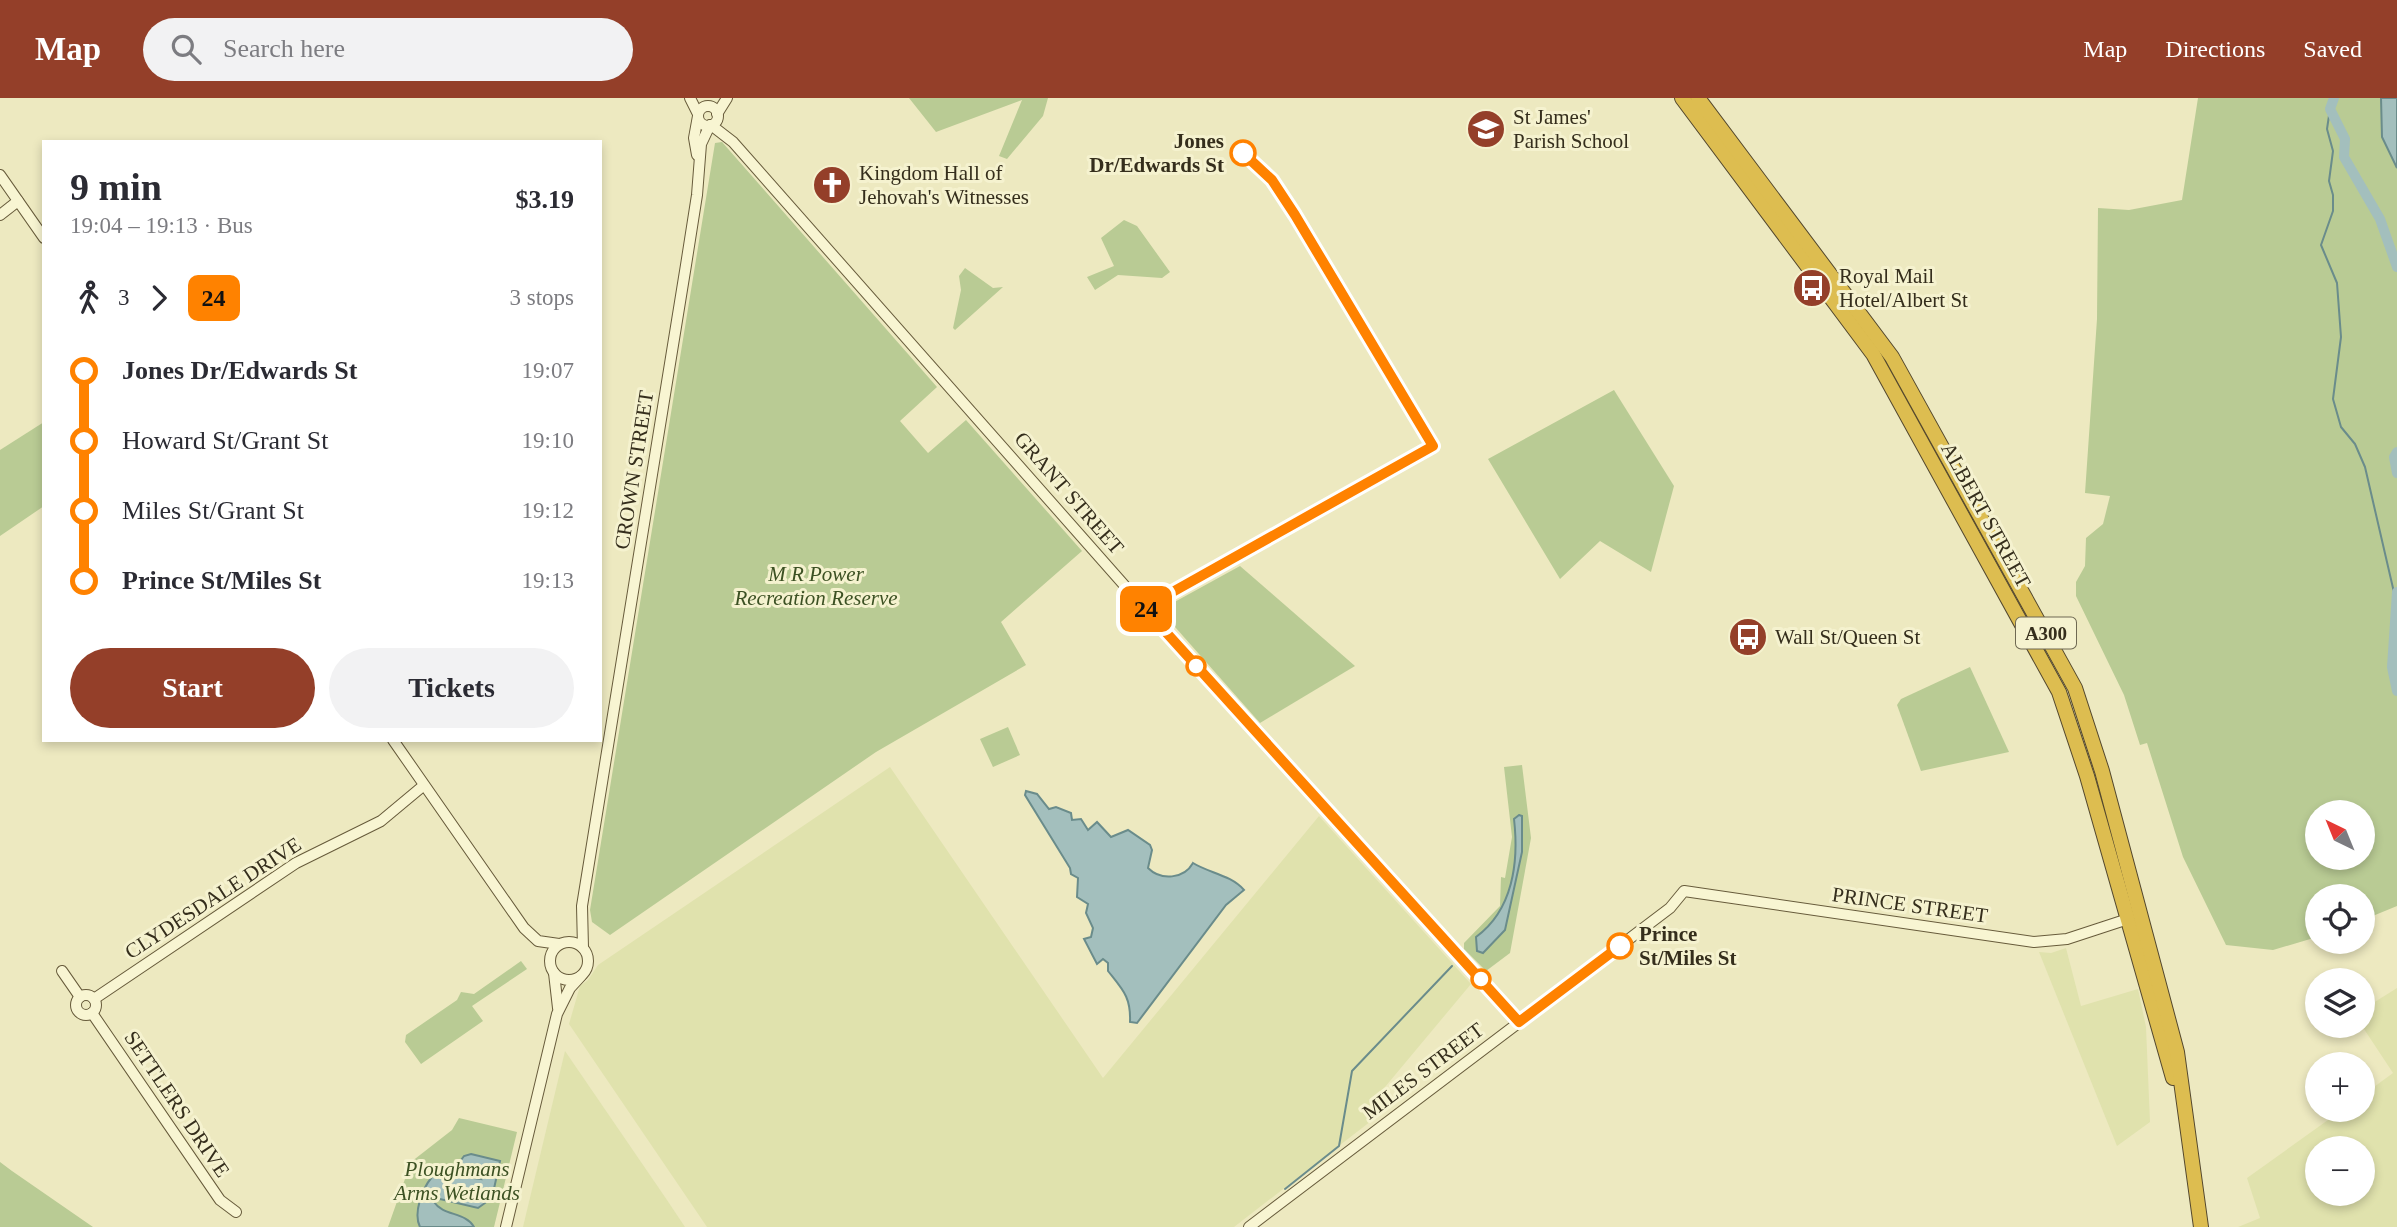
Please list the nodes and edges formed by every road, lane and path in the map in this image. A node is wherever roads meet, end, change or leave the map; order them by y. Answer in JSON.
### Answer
{"nodes":[{"id":1,"x":692,"y":98,"type":"edge"},
{"id":2,"x":725,"y":98,"type":"edge"},
{"id":3,"x":1682,"y":98,"type":"edge"},
{"id":4,"x":1698,"y":98,"type":"edge"},
{"id":5,"x":708,"y":115,"type":"junction"},
{"id":6,"x":0,"y":175,"type":"edge"},
{"id":7,"x":18,"y":201,"type":"junction"},
{"id":8,"x":0,"y":215,"type":"edge"},
{"id":9,"x":42,"y":235,"type":"edge"},
{"id":10,"x":1989,"y":548,"type":"junction"},
{"id":11,"x":394,"y":742,"type":"edge"},
{"id":12,"x":423,"y":786,"type":"junction"},
{"id":13,"x":489,"y":882,"type":"junction"},
{"id":14,"x":1684,"y":891,"type":"joint"},
{"id":15,"x":582,"y":906,"type":"junction"},
{"id":16,"x":2129,"y":919,"type":"junction"},
{"id":17,"x":562,"y":943,"type":"junction"},
{"id":18,"x":583,"y":948,"type":"junction"},
{"id":19,"x":552,"y":969,"type":"junction"},
{"id":20,"x":62,"y":971,"type":"dead end"},
{"id":21,"x":581,"y":976,"type":"junction"},
{"id":22,"x":80,"y":997,"type":"junction"},
{"id":23,"x":94,"y":999,"type":"junction"},
{"id":24,"x":92,"y":1013,"type":"junction"},
{"id":25,"x":557,"y":1014,"type":"junction"},
{"id":26,"x":1519,"y":1022,"type":"junction"},
{"id":27,"x":2185,"y":1124,"type":"junction"},
{"id":28,"x":236,"y":1212,"type":"dead end"},
{"id":29,"x":506,"y":1227,"type":"edge"},
{"id":30,"x":1249,"y":1227,"type":"edge"},
{"id":31,"x":2201,"y":1227,"type":"edge"}],
"edges":[{"from":1,"to":5,"type":"street","name":"GRANT STREET"},
{"from":2,"to":5,"type":"street"},
{"from":3,"to":10,"type":"highway","name":"ALBERT STREET","number":"A300"},
{"from":4,"to":10,"type":"highway","name":"ALBERT STREET","number":"A300"},
{"from":5,"to":15,"type":"street","name":"CROWN STREET"},
{"from":5,"to":26,"type":"street","name":"GRANT STREET"},
{"from":6,"to":7,"type":"street"},
{"from":7,"to":8,"type":"street"},
{"from":7,"to":9,"type":"street"},
{"from":10,"to":16,"type":"highway","name":"ALBERT STREET","number":"A300"},
{"from":10,"to":27,"type":"highway","name":"ALBERT STREET","number":"A300"},
{"from":11,"to":12,"type":"street"},
{"from":12,"to":13,"type":"street"},
{"from":12,"to":23,"type":"street","name":"CLYDESDALE DRIVE"},
{"from":13,"to":17,"type":"street"},
{"from":13,"to":19,"type":"street"},
{"from":14,"to":16,"type":"street","name":"PRINCE STREET"},
{"from":14,"to":26,"type":"street","name":"MILES STREET"},
{"from":15,"to":17,"type":"street","name":"CROWN STREET"},
{"from":15,"to":18,"type":"street","name":"CROWN STREET"},
{"from":16,"to":27,"type":"highway","name":"ALBERT STREET","number":"A300"},
{"from":17,"to":18,"type":"street"},
{"from":17,"to":19,"type":"street"},
{"from":18,"to":21,"type":"street"},
{"from":19,"to":21,"type":"street"},
{"from":19,"to":25,"type":"street"},
{"from":20,"to":22,"type":"street"},
{"from":21,"to":25,"type":"street"},
{"from":22,"to":23,"type":"street"},
{"from":22,"to":24,"type":"street"},
{"from":23,"to":24,"type":"street"},
{"from":24,"to":28,"type":"street","name":"SETTLERS DRIVE"},
{"from":25,"to":29,"type":"street"},
{"from":26,"to":30,"type":"street","name":"MILES STREET"},
{"from":27,"to":31,"type":"highway","name":"ALBERT STREET","number":"A300"}]}
